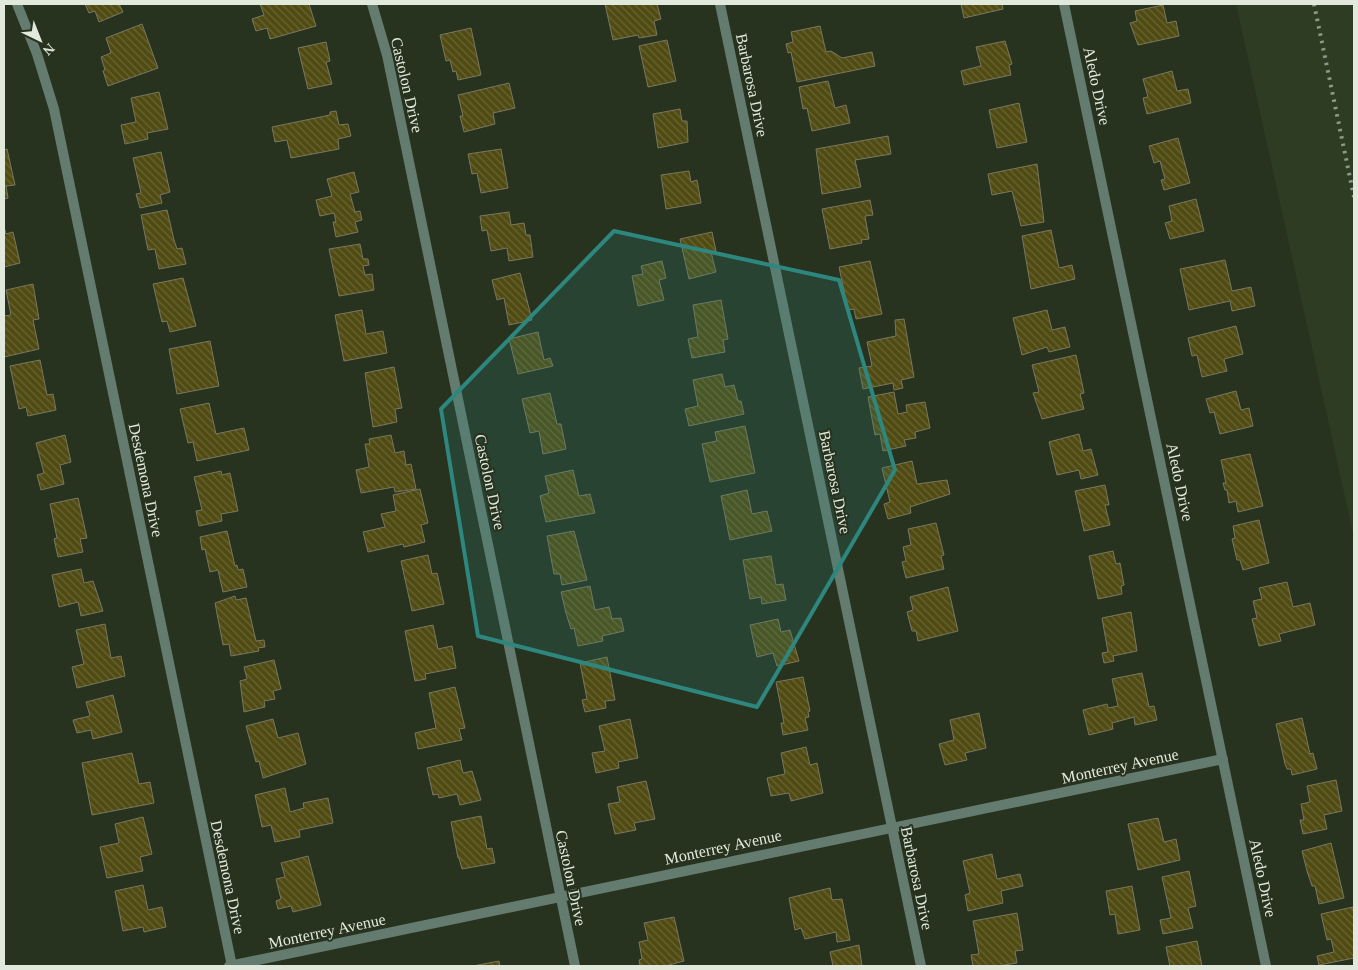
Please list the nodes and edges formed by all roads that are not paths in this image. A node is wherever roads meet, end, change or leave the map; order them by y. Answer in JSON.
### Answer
{"nodes":[{"id":1,"x":17,"y":4,"type":"edge"},
{"id":2,"x":372,"y":4,"type":"edge"},
{"id":3,"x":720,"y":4,"type":"edge"},
{"id":4,"x":1064,"y":4,"type":"edge"},
{"id":5,"x":1223,"y":759,"type":"junction"},
{"id":6,"x":891,"y":828,"type":"junction"},
{"id":7,"x":560,"y":898,"type":"junction"},
{"id":8,"x":231,"y":966,"type":"edge"},
{"id":9,"x":574,"y":966,"type":"edge"},
{"id":10,"x":921,"y":966,"type":"edge"},
{"id":11,"x":1266,"y":966,"type":"edge"}],
"edges":[{"from":1,"to":8,"type":"street","name":"Desdemona Drive"},
{"from":2,"to":7,"type":"street","name":"Castolon Drive"},
{"from":3,"to":6,"type":"street","name":"Barbarosa Drive"},
{"from":4,"to":5,"type":"street","name":"Aledo Drive"},
{"from":5,"to":6,"type":"street","name":"Monterrey Avenue"},
{"from":5,"to":11,"type":"street","name":"Aledo Drive"},
{"from":6,"to":7,"type":"street","name":"Monterrey Avenue"},
{"from":6,"to":10,"type":"street","name":"Barbarosa Drive"},
{"from":7,"to":8,"type":"street","name":"Monterrey Avenue"},
{"from":7,"to":9,"type":"street","name":"Castolon Drive"}]}
